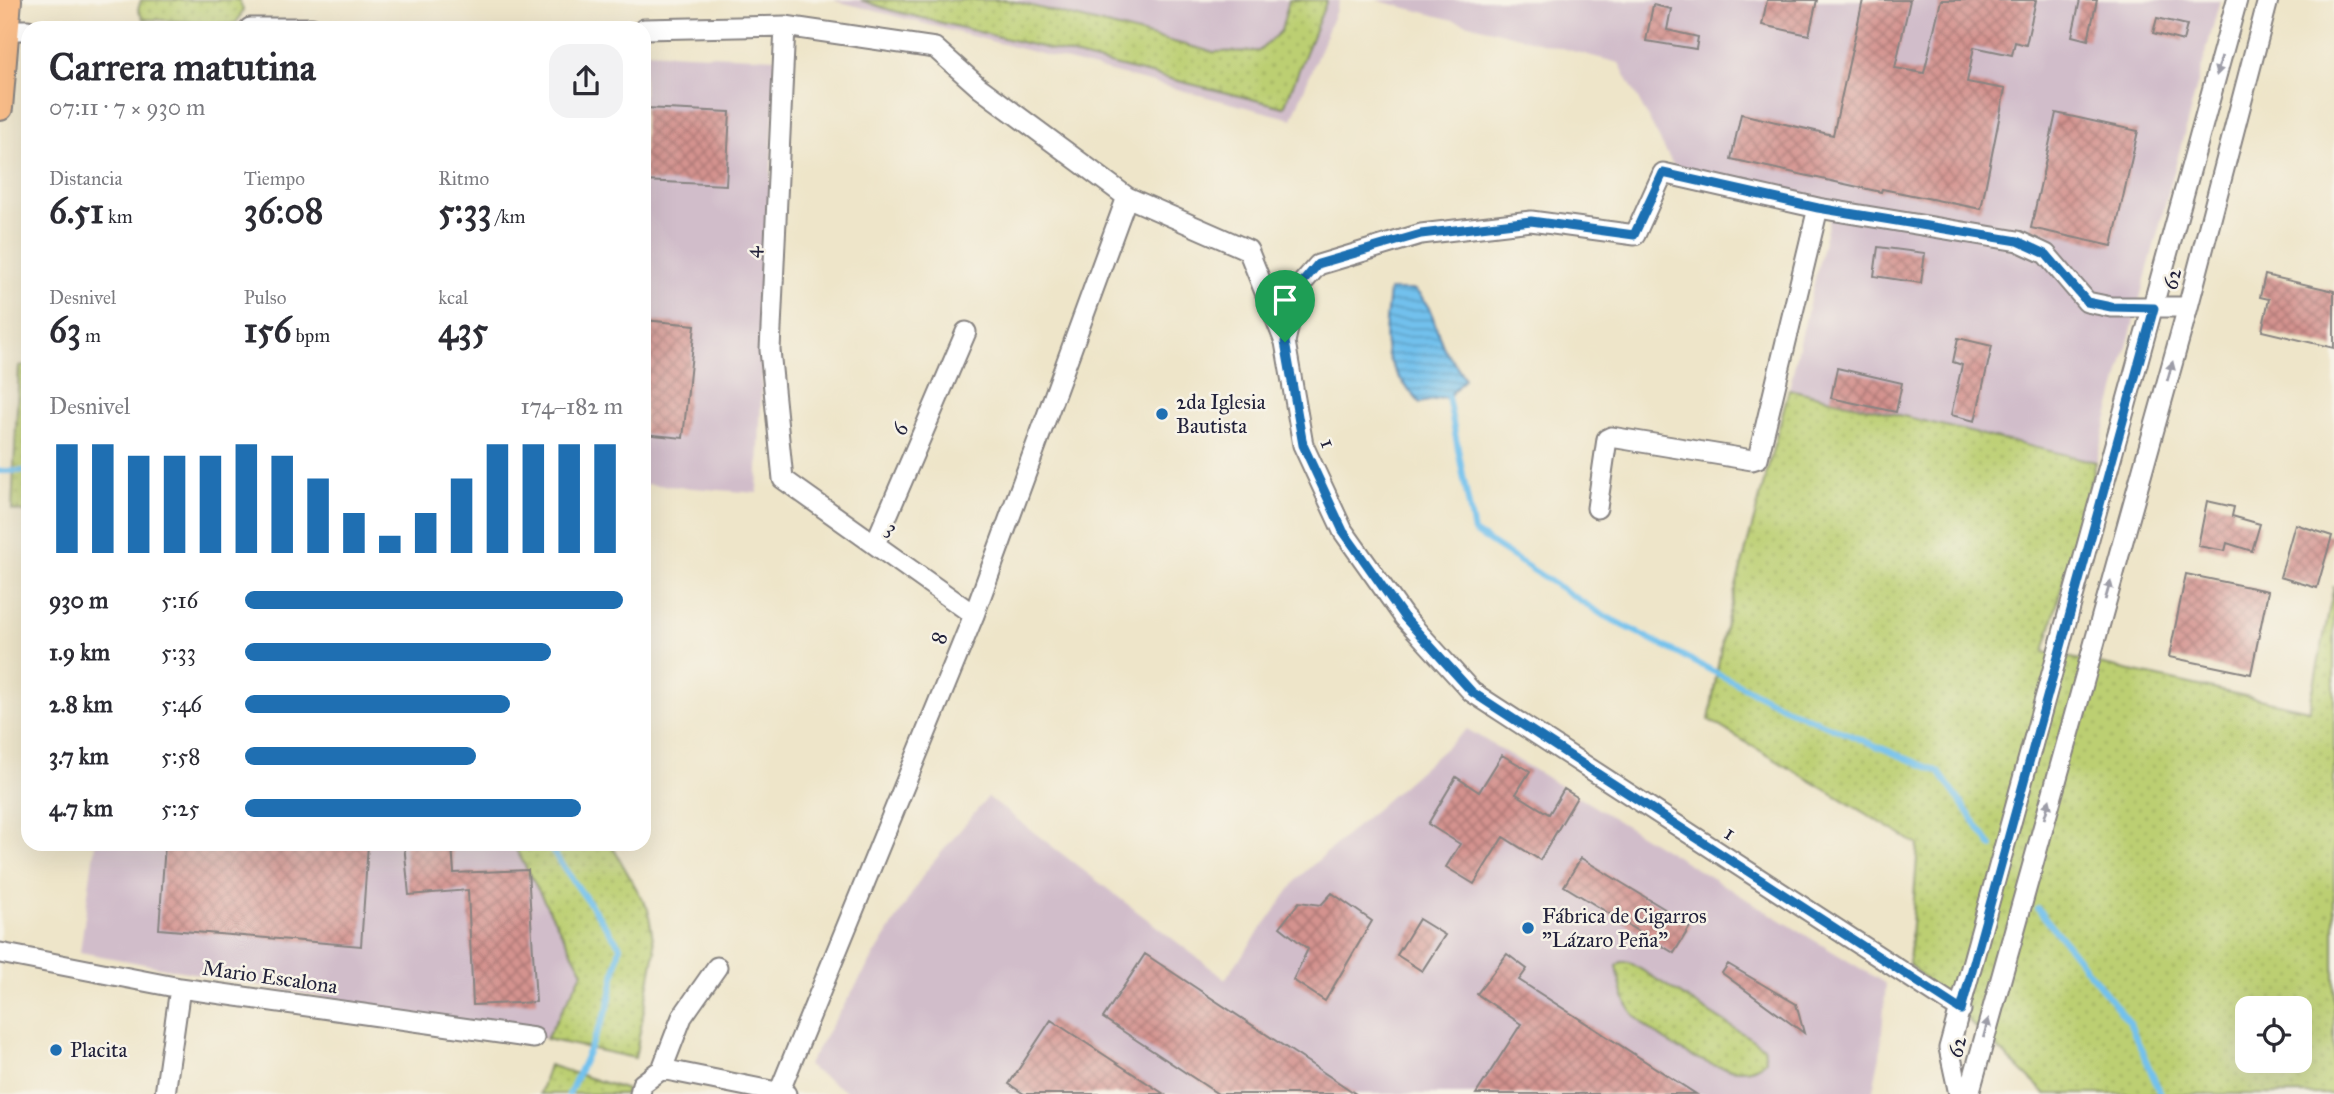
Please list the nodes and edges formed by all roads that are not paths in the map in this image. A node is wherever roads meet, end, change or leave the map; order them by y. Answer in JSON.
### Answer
{"nodes":[{"id":1,"x":9,"y":0,"type":"edge"},
{"id":2,"x":2237,"y":0,"type":"edge"},
{"id":3,"x":2268,"y":0,"type":"edge"},
{"id":4,"x":785,"y":26,"type":"junction"},
{"id":5,"x":651,"y":29,"type":"edge"},
{"id":6,"x":17,"y":30,"type":"edge"},
{"id":7,"x":1,"y":70,"type":"edge"},
{"id":8,"x":0,"y":108,"type":"edge"},
{"id":9,"x":1127,"y":197,"type":"junction"},
{"id":10,"x":1818,"y":208,"type":"junction"},
{"id":11,"x":2188,"y":307,"type":"junction"},
{"id":12,"x":2154,"y":308,"type":"junction"},
{"id":13,"x":966,"y":332,"type":"dead end"},
{"id":14,"x":1285,"y":342,"type":"junction"},
{"id":15,"x":783,"y":479,"type":"joint"},
{"id":16,"x":1597,"y":508,"type":"dead end"},
{"id":17,"x":875,"y":544,"type":"junction"},
{"id":18,"x":974,"y":615,"type":"junction"},
{"id":19,"x":0,"y":953,"type":"edge"},
{"id":20,"x":716,"y":968,"type":"dead end"},
{"id":21,"x":180,"y":988,"type":"junction"},
{"id":22,"x":1961,"y":1010,"type":"junction"},
{"id":23,"x":534,"y":1038,"type":"dead end"},
{"id":24,"x":662,"y":1069,"type":"junction"},
{"id":25,"x":783,"y":1092,"type":"edge"},
{"id":26,"x":164,"y":1094,"type":"edge"},
{"id":27,"x":640,"y":1094,"type":"edge"},
{"id":28,"x":1959,"y":1094,"type":"edge"},
{"id":29,"x":1969,"y":1094,"type":"edge"}],
"edges":[{"from":1,"to":6,"type":"main road"},
{"from":2,"to":12,"type":"street","name":"62","one_way":true},
{"from":3,"to":11,"type":"street","name":"62"},
{"from":4,"to":5,"type":"street","name":"1"},
{"from":4,"to":9,"type":"street","name":"1"},
{"from":4,"to":15,"type":"street","name":"4"},
{"from":6,"to":7,"type":"main road"},
{"from":7,"to":8,"type":"main road"},
{"from":9,"to":14,"type":"street","name":"1"},
{"from":9,"to":18,"type":"street","name":"8"},
{"from":10,"to":12,"type":"street"},
{"from":10,"to":14,"type":"street"},
{"from":10,"to":16,"type":"street"},
{"from":11,"to":12,"type":"street"},
{"from":29,"to":11,"type":"street","name":"62","one_way":true},
{"from":12,"to":22,"type":"street","name":"62"},
{"from":13,"to":17,"type":"street","name":"6"},
{"from":14,"to":22,"type":"street","name":"1"},
{"from":15,"to":17,"type":"street","name":"3"},
{"from":17,"to":18,"type":"street","name":"3"},
{"from":18,"to":25,"type":"street","name":"8"},
{"from":19,"to":21,"type":"street","name":"Mario Escalona"},
{"from":20,"to":24,"type":"street"},
{"from":21,"to":23,"type":"street","name":"Mario Escalona"},
{"from":21,"to":26,"type":"street"},
{"from":22,"to":28,"type":"street","name":"62"},
{"from":24,"to":25,"type":"street"},
{"from":24,"to":27,"type":"street"}]}
